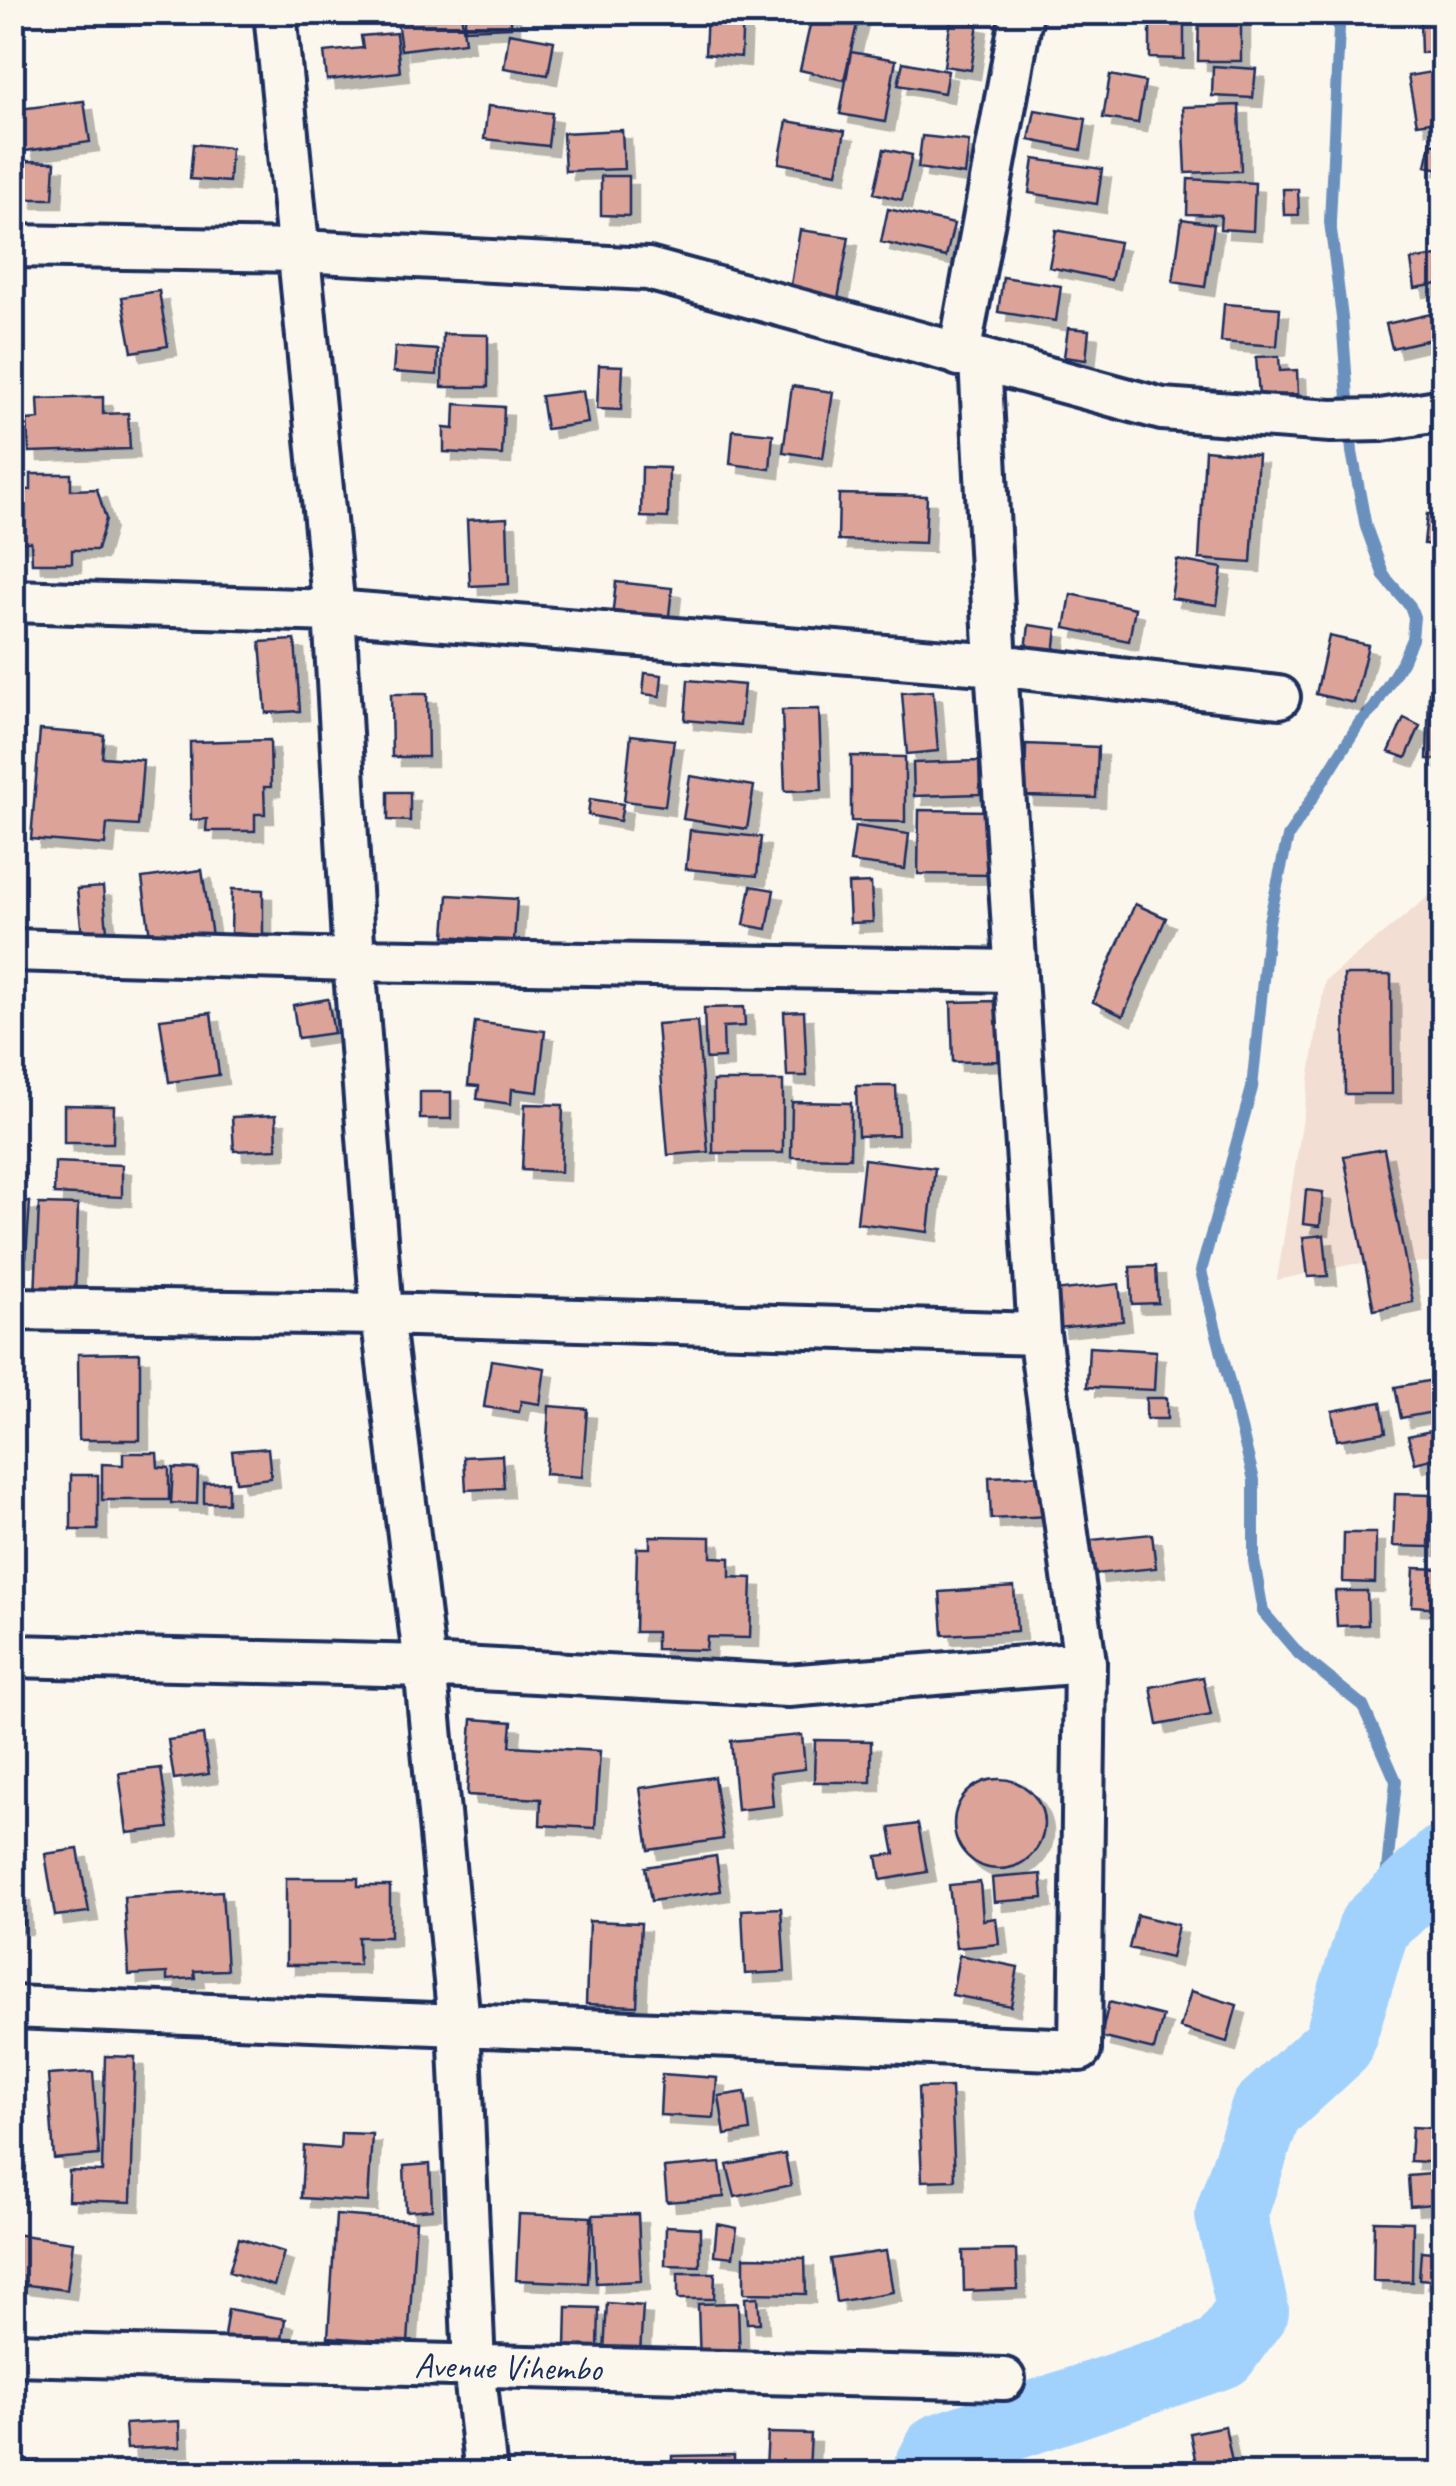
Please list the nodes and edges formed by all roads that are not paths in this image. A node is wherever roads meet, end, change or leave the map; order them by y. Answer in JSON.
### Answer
{"nodes":[{"id":1,"x":275,"y":12,"type":"edge"},
{"id":2,"x":1022,"y":12,"type":"edge"},
{"id":3,"x":12,"y":246,"type":"edge"},
{"id":4,"x":300,"y":252,"type":"junction"},
{"id":5,"x":970,"y":357,"type":"junction"},
{"id":6,"x":1444,"y":410,"type":"edge"},
{"id":7,"x":12,"y":601,"type":"edge"},
{"id":8,"x":334,"y":611,"type":"junction"},
{"id":9,"x":996,"y":665,"type":"junction"},
{"id":10,"x":1279,"y":697,"type":"dead end"},
{"id":11,"x":12,"y":950,"type":"edge"},
{"id":12,"x":354,"y":960,"type":"junction"},
{"id":13,"x":1015,"y":971,"type":"junction"},
{"id":14,"x":12,"y":1309,"type":"edge"},
{"id":15,"x":382,"y":1314,"type":"junction"},
{"id":16,"x":1039,"y":1334,"type":"junction"},
{"id":17,"x":12,"y":1656,"type":"edge"},
{"id":18,"x":1085,"y":1662,"type":"junction"},
{"id":19,"x":425,"y":1666,"type":"junction"},
{"id":20,"x":12,"y":2007,"type":"edge"},
{"id":21,"x":459,"y":2023,"type":"junction"},
{"id":22,"x":12,"y":2354,"type":"edge"},
{"id":23,"x":474,"y":2366,"type":"junction"},
{"id":24,"x":1004,"y":2379,"type":"dead end"},
{"id":25,"x":486,"y":2474,"type":"edge"}],
"edges":[{"from":1,"to":4,"type":"street"},
{"from":2,"to":5,"type":"street"},
{"from":3,"to":4,"type":"street"},
{"from":4,"to":5,"type":"street"},
{"from":4,"to":8,"type":"street"},
{"from":5,"to":6,"type":"street"},
{"from":5,"to":9,"type":"street"},
{"from":7,"to":8,"type":"street"},
{"from":8,"to":9,"type":"street"},
{"from":8,"to":12,"type":"street"},
{"from":9,"to":10,"type":"street"},
{"from":9,"to":13,"type":"street"},
{"from":11,"to":12,"type":"street"},
{"from":12,"to":13,"type":"street"},
{"from":12,"to":15,"type":"street"},
{"from":13,"to":16,"type":"street"},
{"from":14,"to":15,"type":"street"},
{"from":15,"to":16,"type":"street"},
{"from":15,"to":19,"type":"street"},
{"from":16,"to":18,"type":"street"},
{"from":17,"to":19,"type":"street"},
{"from":18,"to":19,"type":"street"},
{"from":18,"to":21,"type":"street"},
{"from":19,"to":21,"type":"street"},
{"from":20,"to":21,"type":"street"},
{"from":21,"to":23,"type":"street"},
{"from":22,"to":23,"type":"street","name":"Avenue Vihembo"},
{"from":23,"to":24,"type":"street","name":"Avenue Vihembo"},
{"from":23,"to":25,"type":"street"}]}
